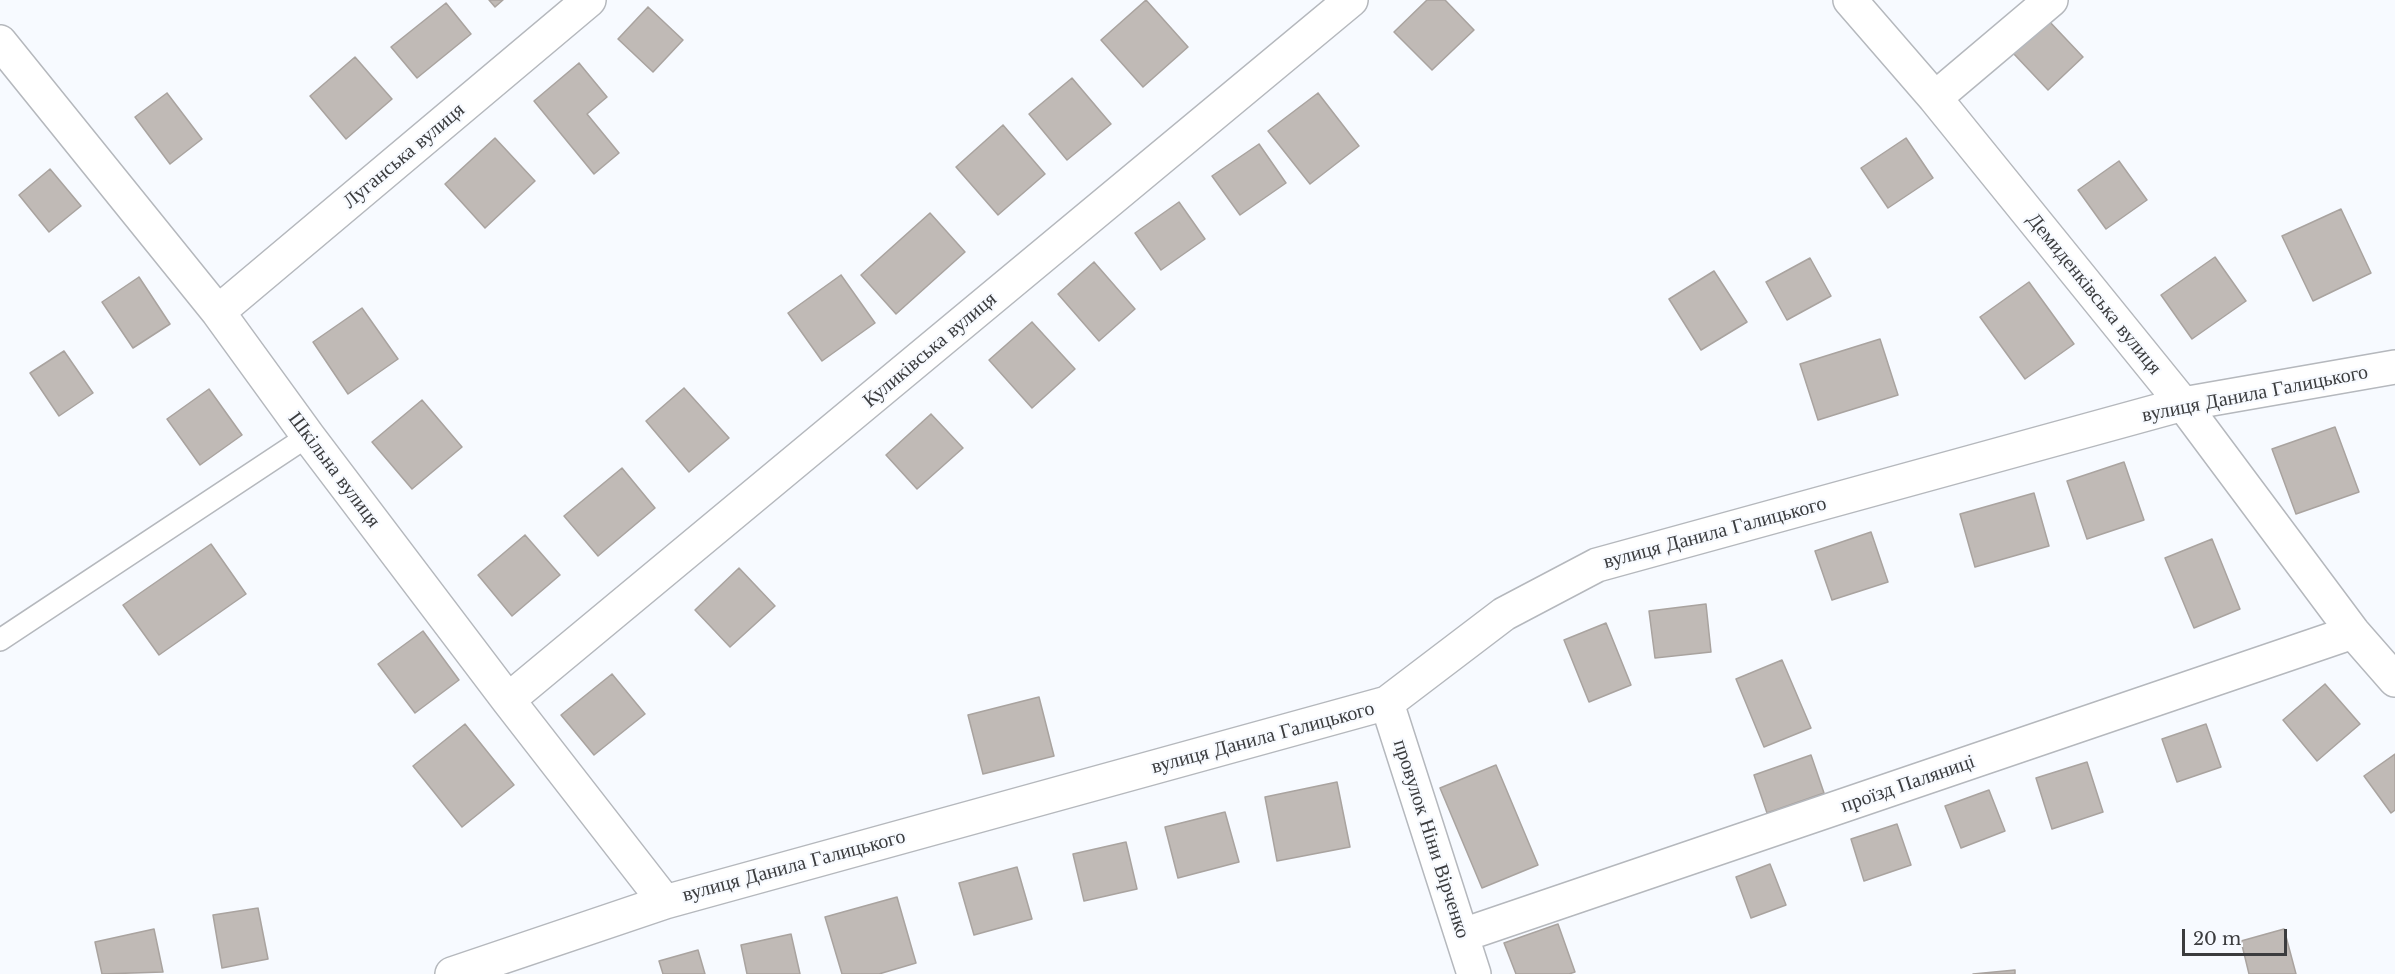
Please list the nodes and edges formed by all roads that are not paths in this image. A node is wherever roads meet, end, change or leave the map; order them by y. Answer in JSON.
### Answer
{"nodes":[{"id":1,"x":589,"y":0,"type":"edge"},
{"id":2,"x":1351,"y":0,"type":"edge"},
{"id":3,"x":1850,"y":0,"type":"edge"},
{"id":4,"x":2051,"y":0,"type":"edge"},
{"id":5,"x":0,"y":42,"type":"edge"},
{"id":6,"x":1935,"y":98,"type":"junction"},
{"id":7,"x":218,"y":312,"type":"junction"},
{"id":8,"x":2395,"y":367,"type":"edge"},
{"id":9,"x":2183,"y":404,"type":"junction"},
{"id":10,"x":308,"y":436,"type":"junction"},
{"id":11,"x":2353,"y":632,"type":"junction"},
{"id":12,"x":0,"y":640,"type":"edge"},
{"id":13,"x":2395,"y":680,"type":"edge"},
{"id":14,"x":508,"y":700,"type":"junction"},
{"id":15,"x":1387,"y":703,"type":"junction"},
{"id":16,"x":665,"y":902,"type":"junction"},
{"id":17,"x":1462,"y":935,"type":"junction"},
{"id":18,"x":453,"y":974,"type":"edge"},
{"id":19,"x":1474,"y":974,"type":"edge"}],
"edges":[{"from":1,"to":7,"type":"street","name":"Луганська вулиця"},
{"from":2,"to":14,"type":"street","name":"Куликівська вулиця"},
{"from":3,"to":6,"type":"street","name":"Демиденківська вулиця"},
{"from":4,"to":6,"type":"street"},
{"from":5,"to":7,"type":"street","name":"Шкільна вулиця"},
{"from":6,"to":9,"type":"street","name":"Демиденківська вулиця"},
{"from":7,"to":10,"type":"street","name":"Шкільна вулиця"},
{"from":8,"to":9,"type":"street","name":"вулиця Данила Галицького"},
{"from":9,"to":11,"type":"street","name":"Демиденківська вулиця"},
{"from":9,"to":15,"type":"street","name":"вулиця Данила Галицького"},
{"from":10,"to":12,"type":"lane"},
{"from":10,"to":14,"type":"street","name":"Шкільна вулиця"},
{"from":11,"to":13,"type":"street","name":"Демиденківська вулиця"},
{"from":11,"to":17,"type":"street","name":"проїзд Паляниці"},
{"from":14,"to":16,"type":"street","name":"Шкільна вулиця"},
{"from":15,"to":16,"type":"street","name":"вулиця Данила Галицького"},
{"from":15,"to":17,"type":"street","name":"провулок Ніни Вірченко"},
{"from":16,"to":18,"type":"street","name":"вулиця Данила Галицького"},
{"from":17,"to":19,"type":"street","name":"провулок Ніни Вірченко"}]}
